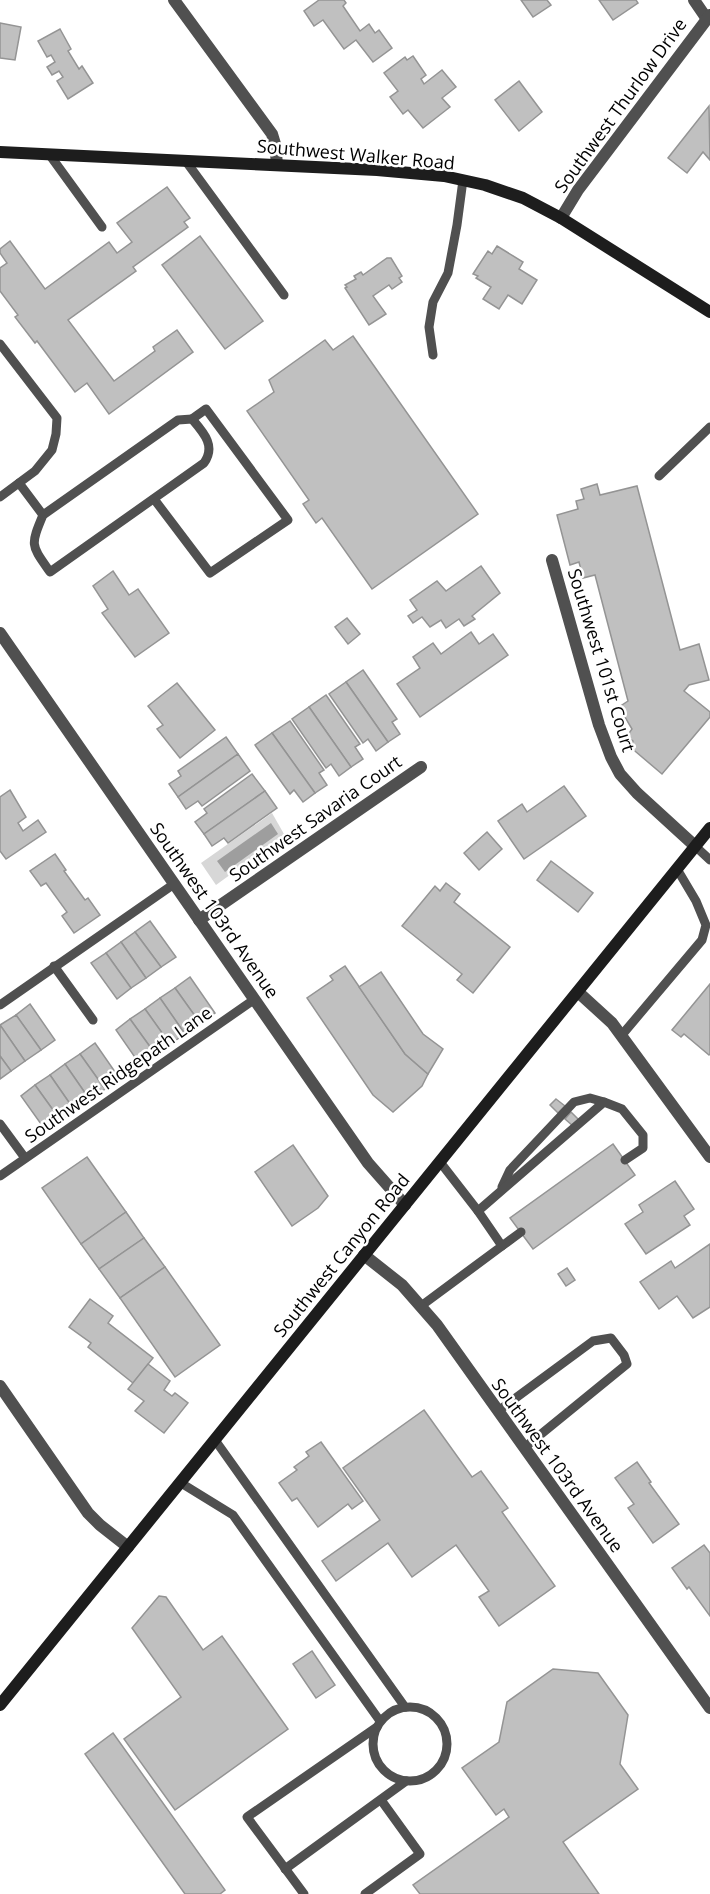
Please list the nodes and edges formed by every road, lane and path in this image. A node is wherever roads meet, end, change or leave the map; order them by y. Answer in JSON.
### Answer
{"nodes":[{"id":1,"x":174,"y":0,"type":"edge"},
{"id":2,"x":694,"y":0,"type":"edge"},
{"id":3,"x":709,"y":17,"type":"edge"},
{"id":4,"x":0,"y":152,"type":"edge"},
{"id":5,"x":49,"y":154,"type":"junction"},
{"id":6,"x":185,"y":160,"type":"junction"},
{"id":7,"x":277,"y":164,"type":"junction"},
{"id":8,"x":463,"y":180,"type":"junction"},
{"id":9,"x":561,"y":218,"type":"junction"},
{"id":10,"x":102,"y":227,"type":"dead end"},
{"id":11,"x":284,"y":295,"type":"dead end"},
{"id":12,"x":710,"y":312,"type":"edge"},
{"id":13,"x":0,"y":344,"type":"edge"},
{"id":14,"x":433,"y":355,"type":"dead end"},
{"id":15,"x":192,"y":419,"type":"junction"},
{"id":16,"x":710,"y":427,"type":"edge"},
{"id":17,"x":659,"y":476,"type":"dead end"},
{"id":18,"x":19,"y":483,"type":"junction"},
{"id":19,"x":0,"y":496,"type":"edge"},
{"id":20,"x":154,"y":499,"type":"junction"},
{"id":21,"x":43,"y":515,"type":"junction"},
{"id":22,"x":552,"y":560,"type":"dead end"},
{"id":23,"x":0,"y":633,"type":"edge"},
{"id":24,"x":421,"y":767,"type":"dead end"},
{"id":25,"x":710,"y":828,"type":"edge"},
{"id":26,"x":696,"y":846,"type":"junction"},
{"id":27,"x":710,"y":860,"type":"edge"},
{"id":28,"x":677,"y":869,"type":"junction"},
{"id":29,"x":174,"y":884,"type":"junction"},
{"id":30,"x":200,"y":920,"type":"junction"},
{"id":31,"x":54,"y":966,"type":"junction"},
{"id":32,"x":578,"y":992,"type":"junction"},
{"id":33,"x":255,"y":999,"type":"junction"},
{"id":34,"x":0,"y":1005,"type":"edge"},
{"id":35,"x":93,"y":1020,"type":"dead end"},
{"id":36,"x":621,"y":1036,"type":"junction"},
{"id":37,"x":604,"y":1102,"type":"junction"},
{"id":38,"x":0,"y":1124,"type":"edge"},
{"id":39,"x":710,"y":1157,"type":"edge"},
{"id":40,"x":26,"y":1158,"type":"junction"},
{"id":41,"x":625,"y":1160,"type":"dead end"},
{"id":42,"x":440,"y":1162,"type":"junction"},
{"id":43,"x":0,"y":1176,"type":"edge"},
{"id":44,"x":500,"y":1192,"type":"junction"},
{"id":45,"x":405,"y":1205,"type":"junction"},
{"id":46,"x":478,"y":1211,"type":"junction"},
{"id":47,"x":521,"y":1232,"type":"dead end"},
{"id":48,"x":502,"y":1246,"type":"junction"},
{"id":49,"x":364,"y":1255,"type":"junction"},
{"id":50,"x":421,"y":1306,"type":"junction"},
{"id":51,"x":0,"y":1386,"type":"edge"},
{"id":52,"x":498,"y":1411,"type":"junction"},
{"id":53,"x":215,"y":1440,"type":"junction"},
{"id":54,"x":524,"y":1448,"type":"junction"},
{"id":55,"x":181,"y":1483,"type":"junction"},
{"id":56,"x":128,"y":1547,"type":"junction"},
{"id":57,"x":0,"y":1705,"type":"edge"},
{"id":58,"x":405,"y":1707,"type":"junction"},
{"id":59,"x":710,"y":1708,"type":"edge"},
{"id":60,"x":378,"y":1724,"type":"junction"},
{"id":61,"x":406,"y":1781,"type":"junction"},
{"id":62,"x":381,"y":1800,"type":"junction"},
{"id":63,"x":285,"y":1869,"type":"junction"},
{"id":64,"x":304,"y":1894,"type":"edge"},
{"id":65,"x":365,"y":1894,"type":"edge"}],
"edges":[{"from":1,"to":7,"type":"street"},
{"from":2,"to":3,"type":"street"},
{"from":3,"to":9,"type":"street","name":"Southwest Thurlow Drive"},
{"from":4,"to":5,"type":"main road","name":"Southwest Walker Road"},
{"from":5,"to":6,"type":"main road","name":"Southwest Walker Road"},
{"from":5,"to":10,"type":"lane"},
{"from":6,"to":7,"type":"main road","name":"Southwest Walker Road"},
{"from":6,"to":11,"type":"lane"},
{"from":7,"to":8,"type":"main road","name":"Southwest Walker Road"},
{"from":8,"to":9,"type":"main road","name":"Southwest Walker Road"},
{"from":8,"to":14,"type":"lane"},
{"from":9,"to":12,"type":"main road","name":"Southwest Walker Road"},
{"from":13,"to":18,"type":"lane"},
{"from":15,"to":20,"type":"lane"},
{"from":15,"to":20,"type":"lane"},
{"from":15,"to":21,"type":"lane"},
{"from":16,"to":17,"type":"lane"},
{"from":18,"to":19,"type":"lane"},
{"from":18,"to":21,"type":"lane"},
{"from":20,"to":21,"type":"lane"},
{"from":22,"to":26,"type":"street","name":"Southwest 101st Court"},
{"from":23,"to":29,"type":"street","name":"Southwest 103rd Avenue"},
{"from":24,"to":30,"type":"street","name":"Southwest Savaria Court"},
{"from":25,"to":26,"type":"main road","name":"Southwest Canyon Road"},
{"from":26,"to":27,"type":"lane"},
{"from":26,"to":28,"type":"main road","name":"Southwest Canyon Road"},
{"from":28,"to":32,"type":"main road","name":"Southwest Canyon Road"},
{"from":28,"to":36,"type":"lane"},
{"from":29,"to":30,"type":"street","name":"Southwest 103rd Avenue"},
{"from":29,"to":31,"type":"lane"},
{"from":30,"to":33,"type":"street","name":"Southwest 103rd Avenue"},
{"from":31,"to":34,"type":"lane"},
{"from":31,"to":35,"type":"lane"},
{"from":32,"to":36,"type":"street"},
{"from":32,"to":42,"type":"main road","name":"Southwest Canyon Road"},
{"from":33,"to":40,"type":"lane","name":"Southwest Ridgepath Lane"},
{"from":33,"to":45,"type":"street","name":"Southwest 103rd Avenue"},
{"from":36,"to":39,"type":"street"},
{"from":37,"to":41,"type":"lane"},
{"from":37,"to":44,"type":"lane"},
{"from":37,"to":44,"type":"lane"},
{"from":38,"to":40,"type":"lane"},
{"from":40,"to":43,"type":"lane","name":"Southwest Ridgepath Lane"},
{"from":42,"to":45,"type":"main road","name":"Southwest Canyon Road"},
{"from":42,"to":46,"type":"lane"},
{"from":44,"to":46,"type":"lane"},
{"from":45,"to":49,"type":"main road","name":"Southwest Canyon Road"},
{"from":46,"to":48,"type":"lane"},
{"from":47,"to":48,"type":"lane"},
{"from":48,"to":50,"type":"lane"},
{"from":49,"to":50,"type":"street","name":"Southwest 103rd Avenue"},
{"from":49,"to":53,"type":"main road","name":"Southwest Canyon Road"},
{"from":50,"to":52,"type":"street","name":"Southwest 103rd Avenue"},
{"from":51,"to":56,"type":"street"},
{"from":52,"to":54,"type":"street","name":"Southwest 103rd Avenue"},
{"from":52,"to":54,"type":"lane"},
{"from":53,"to":55,"type":"main road","name":"Southwest Canyon Road"},
{"from":53,"to":58,"type":"lane"},
{"from":54,"to":59,"type":"street","name":"Southwest 103rd Avenue"},
{"from":55,"to":56,"type":"main road","name":"Southwest Canyon Road"},
{"from":55,"to":60,"type":"lane"},
{"from":56,"to":57,"type":"main road","name":"Southwest Canyon Road"},
{"from":58,"to":60,"type":"lane"},
{"from":58,"to":61,"type":"lane"},
{"from":60,"to":61,"type":"lane"},
{"from":60,"to":63,"type":"lane"},
{"from":61,"to":62,"type":"lane"},
{"from":62,"to":63,"type":"lane"},
{"from":62,"to":65,"type":"lane"},
{"from":63,"to":64,"type":"lane"}]}
